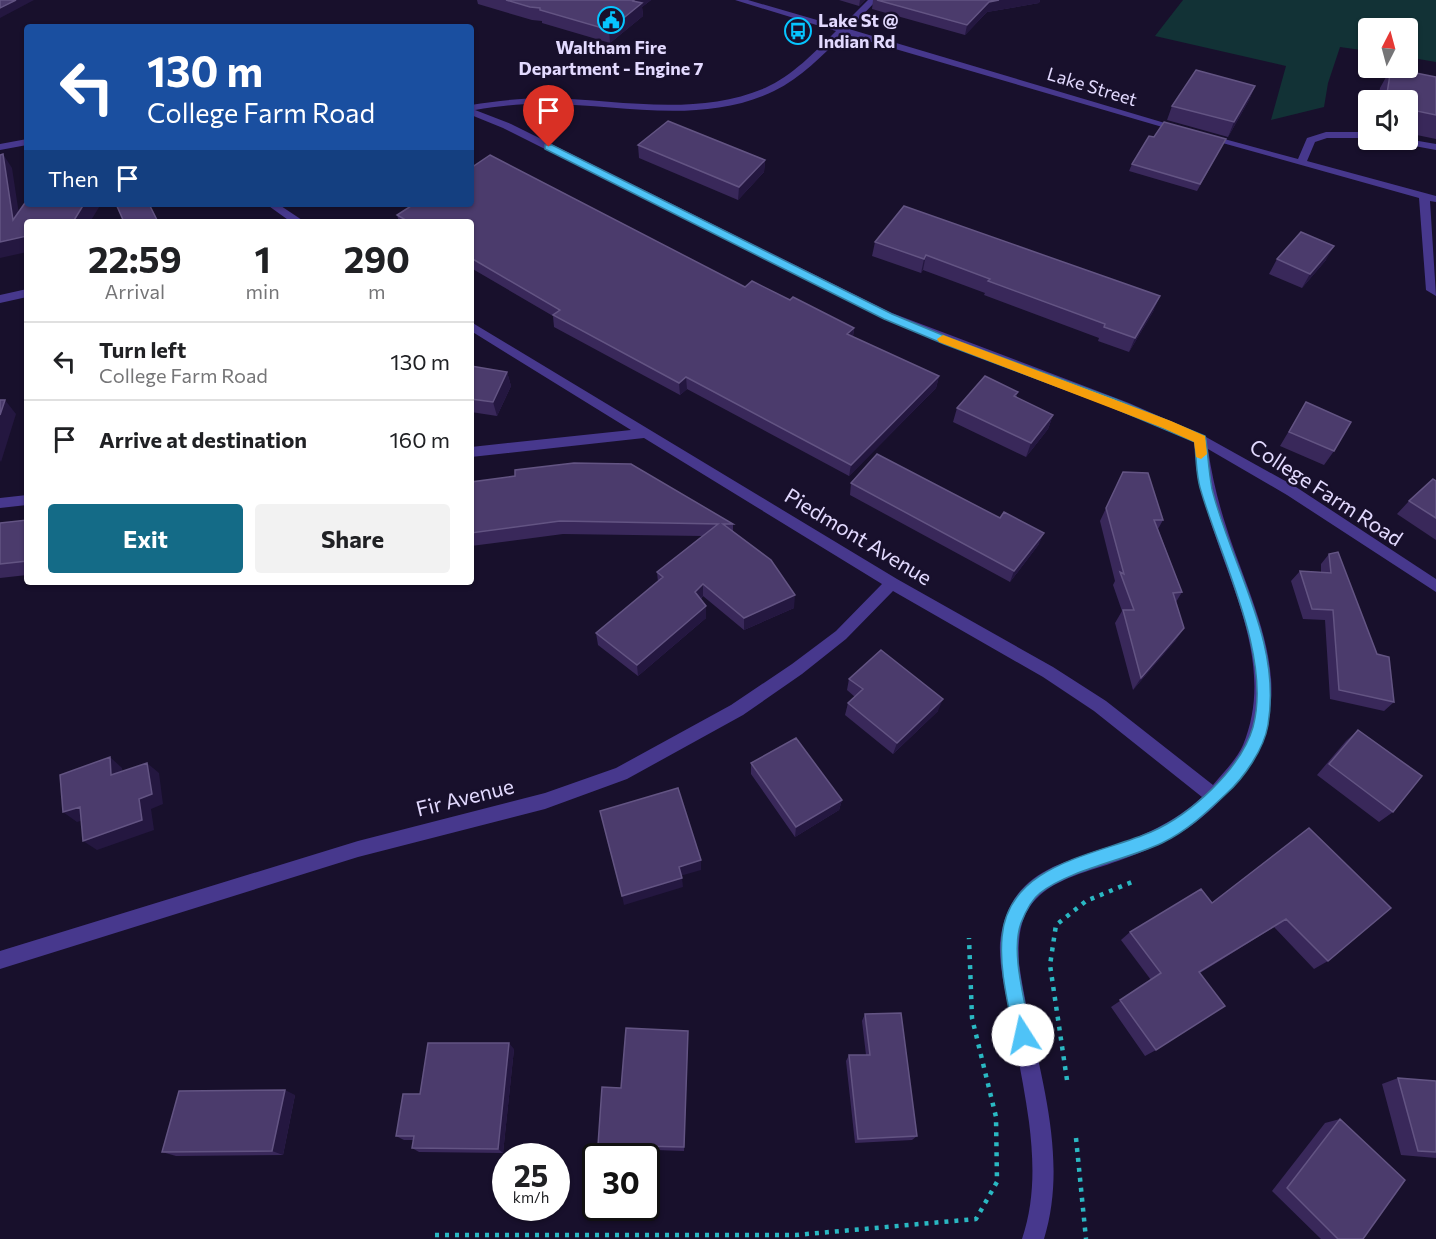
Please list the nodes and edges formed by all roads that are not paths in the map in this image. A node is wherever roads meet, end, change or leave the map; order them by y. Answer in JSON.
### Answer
{"nodes":[{"id":1,"x":740,"y":0,"type":"edge"},
{"id":2,"x":873,"y":0,"type":"edge"},
{"id":3,"x":842,"y":30,"type":"junction"},
{"id":4,"x":474,"y":109,"type":"edge"},
{"id":5,"x":474,"y":111,"type":"edge"},
{"id":6,"x":1358,"y":135,"type":"edge"},
{"id":7,"x":24,"y":143,"type":"edge"},
{"id":8,"x":1418,"y":144,"type":"edge"},
{"id":9,"x":0,"y":147,"type":"edge"},
{"id":10,"x":1436,"y":147,"type":"edge"},
{"id":11,"x":1301,"y":163,"type":"junction"},
{"id":12,"x":1424,"y":196,"type":"junction"},
{"id":13,"x":1436,"y":199,"type":"edge"},
{"id":14,"x":276,"y":207,"type":"edge"},
{"id":15,"x":294,"y":219,"type":"edge"},
{"id":16,"x":1436,"y":292,"type":"edge"},
{"id":17,"x":24,"y":294,"type":"edge"},
{"id":18,"x":0,"y":299,"type":"edge"},
{"id":19,"x":474,"y":328,"type":"edge"},
{"id":20,"x":648,"y":433,"type":"junction"},
{"id":21,"x":1200,"y":440,"type":"junction"},
{"id":22,"x":474,"y":452,"type":"edge"},
{"id":23,"x":24,"y":500,"type":"edge"},
{"id":24,"x":0,"y":503,"type":"edge"},
{"id":25,"x":892,"y":583,"type":"junction"},
{"id":26,"x":1436,"y":586,"type":"edge"},
{"id":27,"x":1214,"y":796,"type":"junction"},
{"id":28,"x":0,"y":960,"type":"edge"},
{"id":29,"x":1033,"y":1239,"type":"edge"}],
"edges":[{"from":1,"to":3,"type":"street","name":"Lake Street"},
{"from":2,"to":3,"type":"street"},
{"from":3,"to":4,"type":"street"},
{"from":3,"to":11,"type":"street","name":"Lake Street"},
{"from":5,"to":21,"type":"street","name":"College Farm Road"},
{"from":6,"to":11,"type":"street"},
{"from":7,"to":9,"type":"street"},
{"from":8,"to":10,"type":"street"},
{"from":11,"to":12,"type":"street","name":"Lake Street"},
{"from":12,"to":13,"type":"street","name":"Lake Street"},
{"from":12,"to":16,"type":"street"},
{"from":14,"to":15,"type":"street"},
{"from":17,"to":18,"type":"street"},
{"from":19,"to":20,"type":"street","name":"Piedmont Avenue"},
{"from":20,"to":22,"type":"street"},
{"from":20,"to":25,"type":"street","name":"Piedmont Avenue"},
{"from":21,"to":26,"type":"street","name":"College Farm Road"},
{"from":21,"to":27,"type":"street"},
{"from":23,"to":24,"type":"street"},
{"from":25,"to":27,"type":"street","name":"Piedmont Avenue"},
{"from":25,"to":28,"type":"street","name":"Fir Avenue"},
{"from":27,"to":29,"type":"street"}]}
